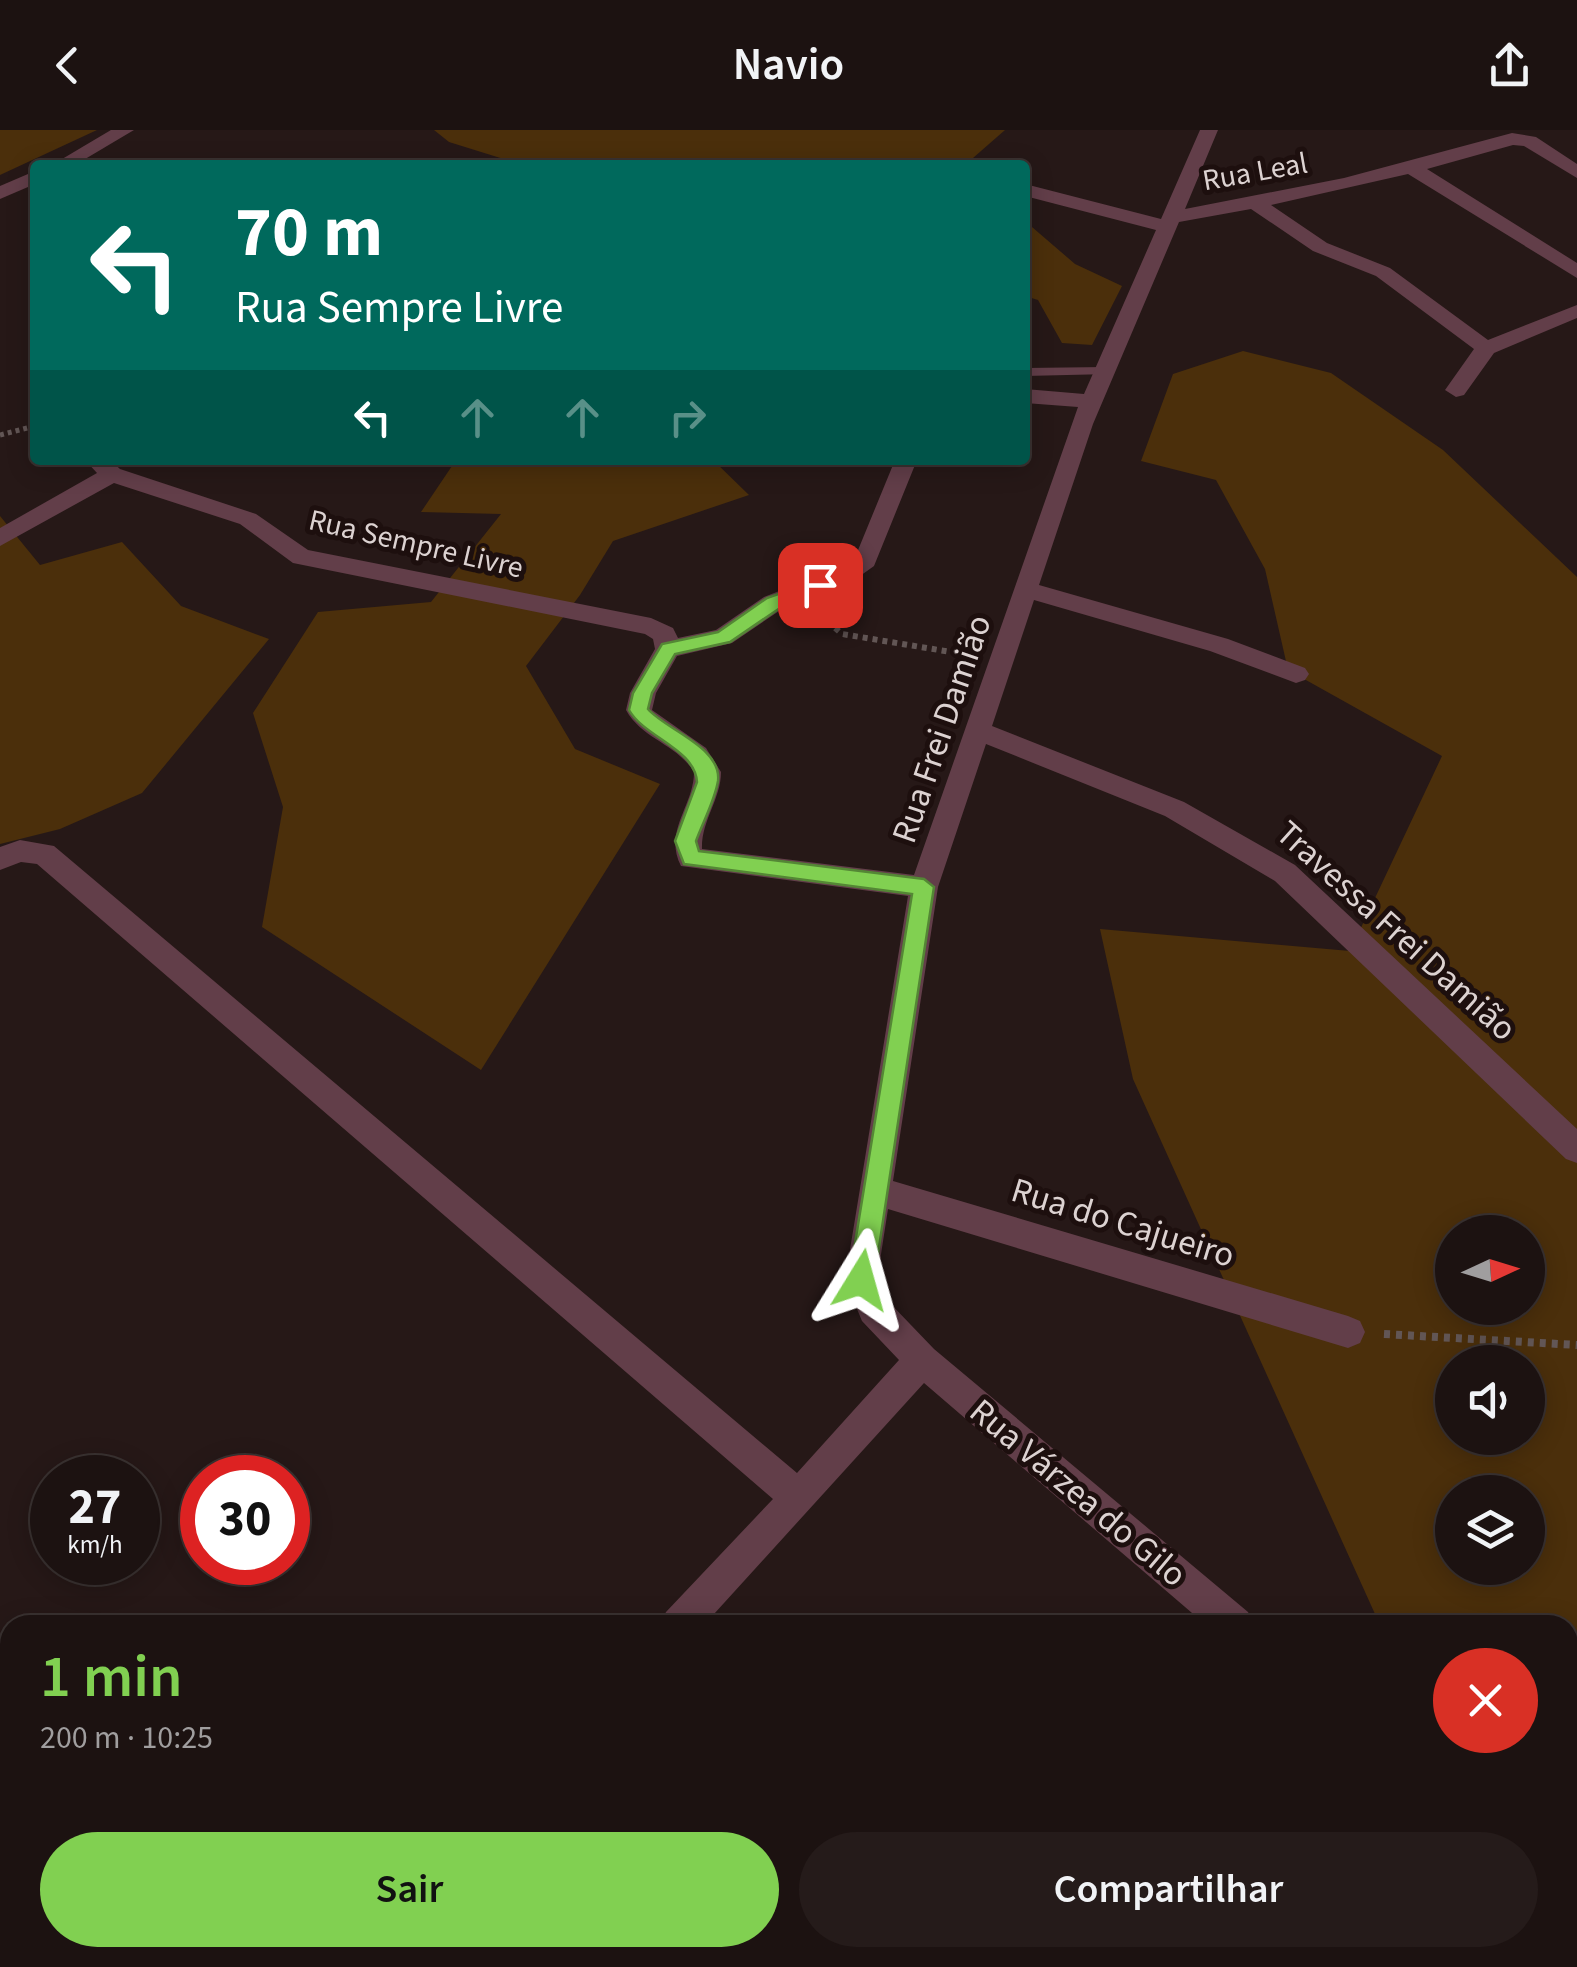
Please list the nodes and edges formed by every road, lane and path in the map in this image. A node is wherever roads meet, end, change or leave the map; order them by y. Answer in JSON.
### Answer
{"nodes":[{"id":1,"x":124,"y":130,"type":"edge"},
{"id":2,"x":1209,"y":130,"type":"edge"},
{"id":3,"x":70,"y":160,"type":"edge"},
{"id":4,"x":1416,"y":170,"type":"junction"},
{"id":5,"x":1577,"y":172,"type":"edge"},
{"id":6,"x":30,"y":179,"type":"edge"},
{"id":7,"x":1030,"y":191,"type":"edge"},
{"id":8,"x":0,"y":193,"type":"edge"},
{"id":9,"x":1256,"y":202,"type":"junction"},
{"id":10,"x":1171,"y":222,"type":"junction"},
{"id":11,"x":1577,"y":272,"type":"edge"},
{"id":12,"x":1577,"y":311,"type":"edge"},
{"id":13,"x":1486,"y":348,"type":"junction"},
{"id":14,"x":1106,"y":371,"type":"junction"},
{"id":15,"x":1030,"y":372,"type":"edge"},
{"id":16,"x":1456,"y":390,"type":"dead end"},
{"id":17,"x":1030,"y":396,"type":"edge"},
{"id":18,"x":1092,"y":402,"type":"junction"},
{"id":19,"x":30,"y":427,"type":"edge"},
{"id":20,"x":0,"y":435,"type":"edge"},
{"id":21,"x":904,"y":465,"type":"edge"},
{"id":22,"x":104,"y":467,"type":"edge"},
{"id":23,"x":0,"y":538,"type":"edge"},
{"id":24,"x":1028,"y":590,"type":"junction"},
{"id":25,"x":796,"y":595,"type":"junction"},
{"id":26,"x":668,"y":648,"type":"junction"},
{"id":27,"x":1004,"y":661,"type":"junction"},
{"id":28,"x":1296,"y":674,"type":"dead end"},
{"id":29,"x":978,"y":731,"type":"junction"},
{"id":30,"x":0,"y":858,"type":"edge"},
{"id":31,"x":924,"y":887,"type":"junction"},
{"id":32,"x":1577,"y":1148,"type":"edge"},
{"id":33,"x":874,"y":1190,"type":"junction"},
{"id":34,"x":1348,"y":1332,"type":"joint"},
{"id":35,"x":1577,"y":1345,"type":"edge"},
{"id":36,"x":922,"y":1360,"type":"junction"},
{"id":37,"x":799,"y":1498,"type":"junction"},
{"id":38,"x":688,"y":1615,"type":"edge"},
{"id":39,"x":1222,"y":1615,"type":"edge"}],
"edges":[{"from":1,"to":3,"type":"street"},
{"from":2,"to":10,"type":"street","name":"Rua Frei Damião"},
{"from":4,"to":5,"type":"street","name":"Rua Leal"},
{"from":4,"to":9,"type":"street","name":"Rua Leal"},
{"from":4,"to":11,"type":"street"},
{"from":6,"to":8,"type":"street"},
{"from":7,"to":10,"type":"street"},
{"from":9,"to":10,"type":"street","name":"Rua Leal"},
{"from":9,"to":13,"type":"street"},
{"from":10,"to":14,"type":"street","name":"Rua Frei Damião"},
{"from":12,"to":13,"type":"street"},
{"from":13,"to":16,"type":"street"},
{"from":14,"to":15,"type":"lane"},
{"from":14,"to":18,"type":"street","name":"Rua Frei Damião"},
{"from":17,"to":18,"type":"street"},
{"from":18,"to":24,"type":"street","name":"Rua Frei Damião"},
{"from":19,"to":20,"type":"path"},
{"from":21,"to":25,"type":"street"},
{"from":22,"to":23,"type":"street"},
{"from":22,"to":26,"type":"street","name":"Rua Sempre Livre"},
{"from":24,"to":27,"type":"street","name":"Rua Frei Damião"},
{"from":24,"to":28,"type":"street"},
{"from":25,"to":26,"type":"street"},
{"from":25,"to":27,"type":"path"},
{"from":26,"to":31,"type":"street"},
{"from":27,"to":29,"type":"street","name":"Rua Frei Damião"},
{"from":29,"to":31,"type":"street","name":"Rua Frei Damião"},
{"from":29,"to":32,"type":"street","name":"Travessa Frei Damião"},
{"from":30,"to":37,"type":"street"},
{"from":31,"to":33,"type":"street","name":"Rua Frei Damião"},
{"from":33,"to":34,"type":"street","name":"Rua do Cajueiro"},
{"from":33,"to":36,"type":"street","name":"Rua Frei Damião"},
{"from":34,"to":35,"type":"path"},
{"from":36,"to":37,"type":"street"},
{"from":36,"to":39,"type":"street","name":"Rua Várzea do Gilo"},
{"from":37,"to":38,"type":"street"}]}
